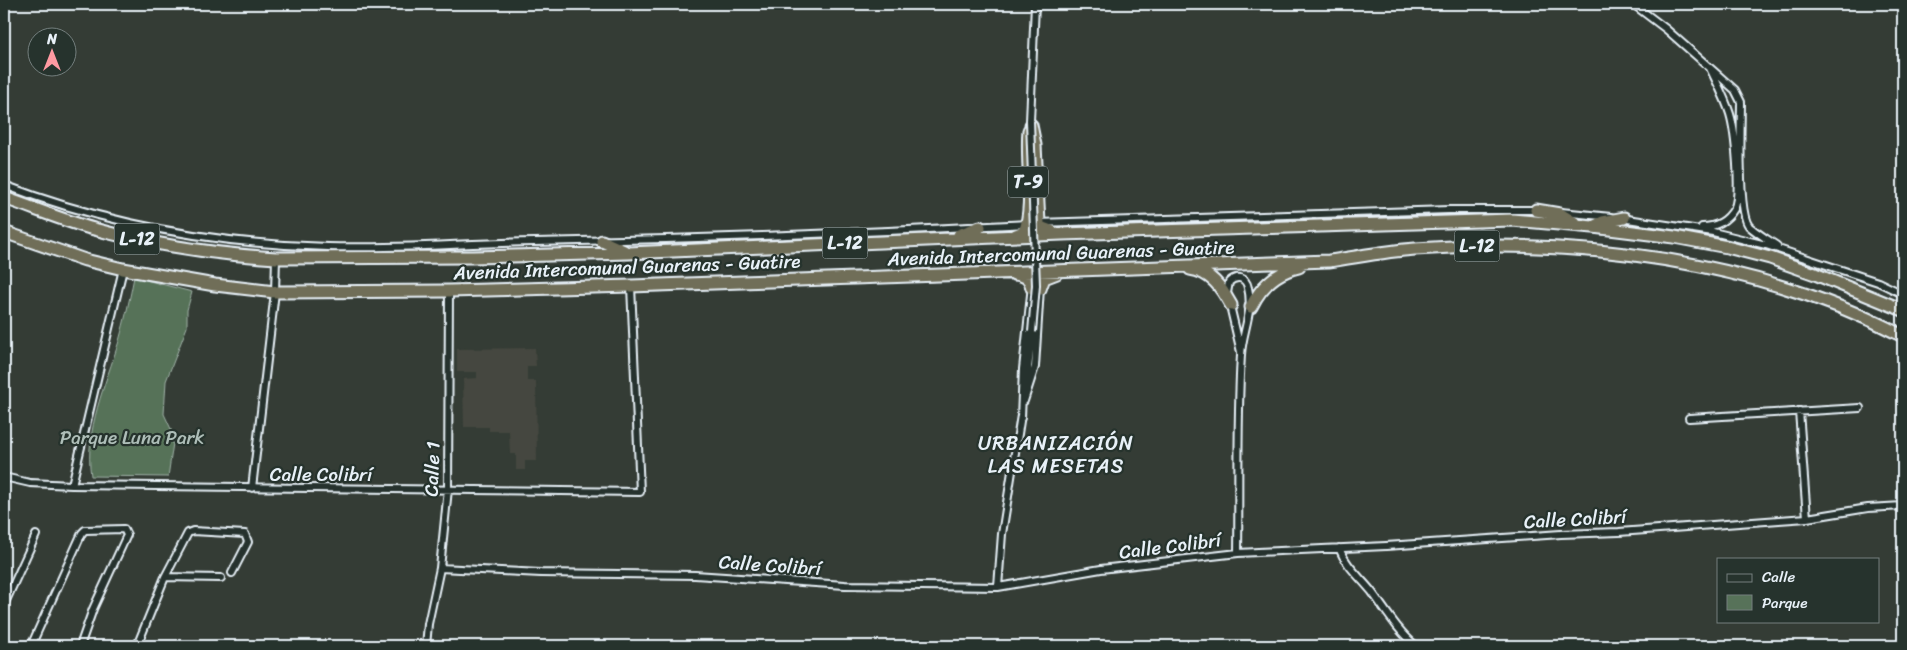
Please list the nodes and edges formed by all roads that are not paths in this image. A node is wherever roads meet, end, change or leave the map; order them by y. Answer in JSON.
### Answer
{"nodes":[{"id":1,"x":1035,"y":4,"type":"edge"},
{"id":2,"x":1633,"y":4,"type":"edge"},
{"id":3,"x":1708,"y":65,"type":"junction"},
{"id":4,"x":1030,"y":121,"type":"junction"},
{"id":5,"x":4,"y":185,"type":"edge"},
{"id":6,"x":4,"y":198,"type":"edge"},
{"id":7,"x":1536,"y":210,"type":"junction"},
{"id":8,"x":1624,"y":218,"type":"junction"},
{"id":9,"x":1033,"y":223,"type":"junction"},
{"id":10,"x":1579,"y":226,"type":"junction"},
{"id":11,"x":980,"y":227,"type":"junction"},
{"id":12,"x":1593,"y":227,"type":"junction"},
{"id":13,"x":1686,"y":228,"type":"junction"},
{"id":14,"x":4,"y":232,"type":"edge"},
{"id":15,"x":1062,"y":234,"type":"junction"},
{"id":16,"x":1015,"y":236,"type":"junction"},
{"id":17,"x":951,"y":239,"type":"junction"},
{"id":18,"x":602,"y":241,"type":"junction"},
{"id":19,"x":1782,"y":250,"type":"junction"},
{"id":20,"x":628,"y":253,"type":"junction"},
{"id":21,"x":276,"y":258,"type":"junction"},
{"id":22,"x":1329,"y":261,"type":"junction"},
{"id":23,"x":1173,"y":267,"type":"junction"},
{"id":24,"x":1076,"y":269,"type":"junction"},
{"id":25,"x":124,"y":270,"type":"junction"},
{"id":26,"x":992,"y":273,"type":"junction"},
{"id":27,"x":631,"y":286,"type":"junction"},
{"id":28,"x":1036,"y":289,"type":"junction"},
{"id":29,"x":449,"y":291,"type":"junction"},
{"id":30,"x":275,"y":292,"type":"junction"},
{"id":31,"x":1903,"y":294,"type":"edge"},
{"id":32,"x":1230,"y":305,"type":"junction"},
{"id":33,"x":1251,"y":307,"type":"junction"},
{"id":34,"x":1903,"y":310,"type":"edge"},
{"id":35,"x":1903,"y":336,"type":"edge"},
{"id":36,"x":1241,"y":352,"type":"junction"},
{"id":37,"x":1024,"y":401,"type":"junction"},
{"id":38,"x":1860,"y":408,"type":"dead end"},
{"id":39,"x":1799,"y":411,"type":"junction"},
{"id":40,"x":1021,"y":418,"type":"junction"},
{"id":41,"x":1689,"y":418,"type":"dead end"},
{"id":42,"x":4,"y":477,"type":"edge"},
{"id":43,"x":72,"y":485,"type":"junction"},
{"id":44,"x":252,"y":488,"type":"junction"},
{"id":45,"x":448,"y":489,"type":"junction"},
{"id":46,"x":1903,"y":506,"type":"edge"},
{"id":47,"x":1807,"y":518,"type":"junction"},
{"id":48,"x":36,"y":535,"type":"dead end"},
{"id":49,"x":1339,"y":548,"type":"junction"},
{"id":50,"x":1238,"y":554,"type":"junction"},
{"id":51,"x":440,"y":568,"type":"junction"},
{"id":52,"x":232,"y":573,"type":"dead end"},
{"id":53,"x":165,"y":577,"type":"junction"},
{"id":54,"x":221,"y":578,"type":"dead end"},
{"id":55,"x":998,"y":587,"type":"junction"},
{"id":56,"x":4,"y":605,"type":"edge"},
{"id":57,"x":31,"y":646,"type":"edge"},
{"id":58,"x":80,"y":646,"type":"edge"},
{"id":59,"x":138,"y":646,"type":"edge"},
{"id":60,"x":426,"y":646,"type":"edge"},
{"id":61,"x":1416,"y":646,"type":"edge"}],
"edges":[{"from":1,"to":4,"type":"street"},
{"from":2,"to":3,"type":"street"},
{"from":3,"to":13,"type":"street"},
{"from":3,"to":19,"type":"street"},
{"from":4,"to":9,"type":"highway","number":"T-9"},
{"from":4,"to":37,"type":"street","bridge":true},
{"from":5,"to":18,"type":"street","name":"Avenida Intercomunal Guarenas - Guatire","number":"L-12"},
{"from":6,"to":21,"type":"highway","name":"Avenida Intercomunal Guarenas - Guatire","number":"L-12"},
{"from":7,"to":8,"type":"street","name":"Avenida Intercomunal Guarenas - Guatire","number":"L-12"},
{"from":7,"to":9,"type":"street","name":"Avenida Intercomunal Guarenas - Guatire","number":"L-12"},
{"from":7,"to":10,"type":"highway"},
{"from":8,"to":12,"type":"highway"},
{"from":8,"to":13,"type":"street","name":"Avenida Intercomunal Guarenas - Guatire","number":"L-12"},
{"from":9,"to":11,"type":"street","name":"Avenida Intercomunal Guarenas - Guatire","number":"L-12"},
{"from":9,"to":15,"type":"highway"},
{"from":9,"to":16,"type":"highway","number":"T-9"},
{"from":10,"to":12,"type":"highway","name":"Avenida Intercomunal Guarenas - Guatire","number":"L-12"},
{"from":10,"to":15,"type":"highway","name":"Avenida Intercomunal Guarenas - Guatire","number":"L-12"},
{"from":11,"to":17,"type":"highway"},
{"from":11,"to":18,"type":"street","name":"Avenida Intercomunal Guarenas - Guatire","number":"L-12"},
{"from":12,"to":34,"type":"highway","name":"Avenida Intercomunal Guarenas - Guatire","number":"L-12"},
{"from":13,"to":19,"type":"street","name":"Avenida Intercomunal Guarenas - Guatire","number":"L-12"},
{"from":14,"to":25,"type":"highway","name":"Avenida Intercomunal Guarenas - Guatire","number":"L-12"},
{"from":15,"to":16,"type":"highway","name":"Avenida Intercomunal Guarenas - Guatire","number":"L-12"},
{"from":16,"to":17,"type":"highway","name":"Avenida Intercomunal Guarenas - Guatire","number":"L-12"},
{"from":17,"to":20,"type":"highway","name":"Avenida Intercomunal Guarenas - Guatire","number":"L-12"},
{"from":18,"to":20,"type":"highway"},
{"from":19,"to":31,"type":"street","name":"Avenida Intercomunal Guarenas - Guatire","number":"L-12"},
{"from":20,"to":21,"type":"highway","name":"Avenida Intercomunal Guarenas - Guatire","number":"L-12"},
{"from":21,"to":30,"type":"street"},
{"from":22,"to":23,"type":"highway","name":"Avenida Intercomunal Guarenas - Guatire","number":"L-12"},
{"from":22,"to":33,"type":"highway"},
{"from":22,"to":35,"type":"highway","name":"Avenida Intercomunal Guarenas - Guatire","number":"L-12"},
{"from":23,"to":24,"type":"highway","name":"Avenida Intercomunal Guarenas - Guatire","number":"L-12"},
{"from":23,"to":32,"type":"highway"},
{"from":24,"to":26,"type":"highway","name":"Avenida Intercomunal Guarenas - Guatire","number":"L-12"},
{"from":24,"to":28,"type":"highway"},
{"from":25,"to":30,"type":"highway","name":"Avenida Intercomunal Guarenas - Guatire","number":"L-12"},
{"from":25,"to":43,"type":"street"},
{"from":26,"to":27,"type":"highway","name":"Avenida Intercomunal Guarenas - Guatire","number":"L-12"},
{"from":26,"to":28,"type":"highway"},
{"from":27,"to":29,"type":"highway","name":"Avenida Intercomunal Guarenas - Guatire","number":"L-12"},
{"from":27,"to":45,"type":"street","name":"Calle Colibrí"},
{"from":28,"to":37,"type":"street"},
{"from":28,"to":40,"type":"street"},
{"from":29,"to":30,"type":"highway","name":"Avenida Intercomunal Guarenas - Guatire","number":"L-12"},
{"from":29,"to":45,"type":"street","name":"Calle 1"},
{"from":30,"to":44,"type":"street"},
{"from":32,"to":33,"type":"street"},
{"from":32,"to":36,"type":"street"},
{"from":33,"to":36,"type":"street"},
{"from":36,"to":50,"type":"street"},
{"from":37,"to":40,"type":"street"},
{"from":38,"to":39,"type":"street"},
{"from":39,"to":41,"type":"street"},
{"from":39,"to":47,"type":"street"},
{"from":40,"to":55,"type":"street"},
{"from":42,"to":43,"type":"street","name":"Calle Colibrí"},
{"from":43,"to":44,"type":"street","name":"Calle Colibrí"},
{"from":44,"to":45,"type":"street","name":"Calle Colibrí"},
{"from":45,"to":51,"type":"street","name":"Calle 1"},
{"from":46,"to":47,"type":"street","name":"Calle Colibrí"},
{"from":47,"to":49,"type":"street","name":"Calle Colibrí"},
{"from":48,"to":56,"type":"street"},
{"from":49,"to":50,"type":"street","name":"Calle Colibrí"},
{"from":49,"to":61,"type":"street"},
{"from":50,"to":55,"type":"street","name":"Calle Colibrí"},
{"from":51,"to":55,"type":"street","name":"Calle Colibrí"},
{"from":51,"to":60,"type":"street","name":"Calle 1"},
{"from":52,"to":53,"type":"street"},
{"from":53,"to":54,"type":"street"},
{"from":53,"to":59,"type":"street"},
{"from":57,"to":58,"type":"street"}]}
